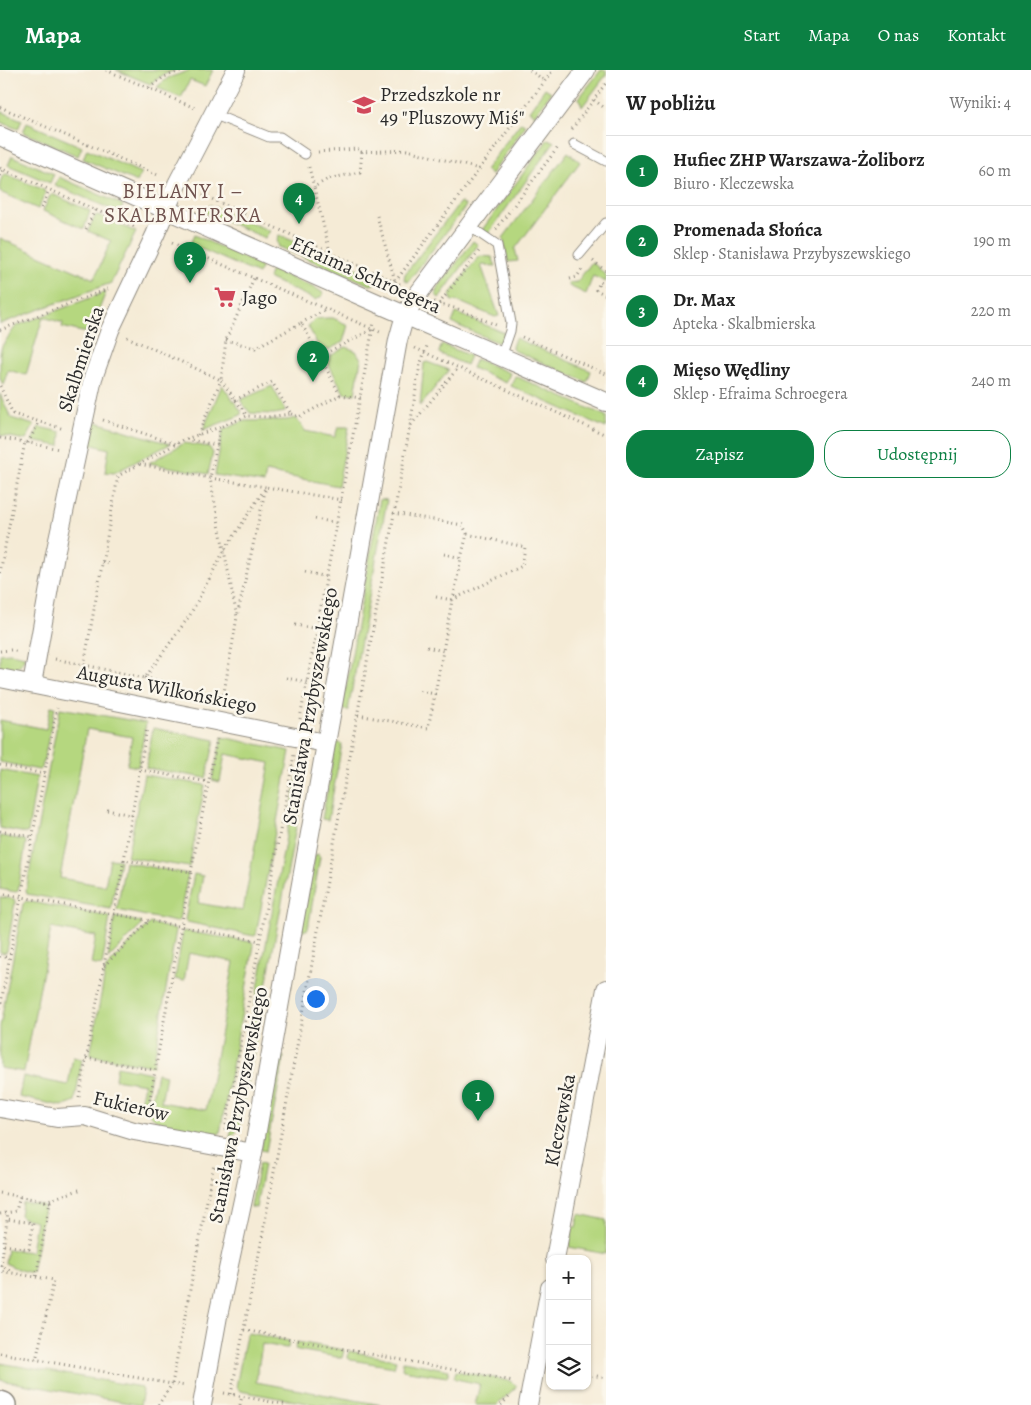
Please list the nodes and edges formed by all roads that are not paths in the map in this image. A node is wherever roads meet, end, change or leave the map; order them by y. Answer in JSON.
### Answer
{"nodes":[{"id":1,"x":236,"y":70,"type":"edge"},
{"id":2,"x":586,"y":70,"type":"edge"},
{"id":3,"x":205,"y":112,"type":"junction"},
{"id":4,"x":0,"y":136,"type":"edge"},
{"id":5,"x":574,"y":144,"type":"dead end"},
{"id":6,"x":306,"y":154,"type":"road end"},
{"id":7,"x":606,"y":161,"type":"edge"},
{"id":8,"x":167,"y":210,"type":"junction"},
{"id":9,"x":606,"y":222,"type":"edge"},
{"id":10,"x":469,"y":226,"type":"junction"},
{"id":11,"x":579,"y":255,"type":"dead end"},
{"id":12,"x":405,"y":315,"type":"junction"},
{"id":13,"x":501,"y":357,"type":"junction"},
{"id":14,"x":606,"y":402,"type":"edge"},
{"id":15,"x":0,"y":678,"type":"edge"},
{"id":16,"x":32,"y":684,"type":"junction"},
{"id":17,"x":325,"y":743,"type":"junction"},
{"id":18,"x":606,"y":988,"type":"edge"},
{"id":19,"x":0,"y":1108,"type":"edge"},
{"id":20,"x":253,"y":1153,"type":"junction"},
{"id":21,"x":556,"y":1255,"type":"edge"},
{"id":22,"x":548,"y":1300,"type":"edge"},
{"id":23,"x":202,"y":1405,"type":"edge"},
{"id":24,"x":528,"y":1405,"type":"edge"}],
"edges":[{"from":1,"to":3,"type":"street","name":"Skalbmierska"},
{"from":2,"to":10,"type":"street","name":"Stanisława Przybyszewskiego"},
{"from":3,"to":6,"type":"lane"},
{"from":3,"to":8,"type":"street","name":"Skalbmierska"},
{"from":4,"to":8,"type":"street","name":"Efraima Schroegera"},
{"from":5,"to":7,"type":"lane"},
{"from":8,"to":12,"type":"street","name":"Efraima Schroegera"},
{"from":8,"to":16,"type":"street","name":"Skalbmierska"},
{"from":9,"to":11,"type":"lane"},
{"from":10,"to":12,"type":"street","name":"Stanisława Przybyszewskiego"},
{"from":10,"to":13,"type":"lane"},
{"from":12,"to":13,"type":"street","name":"Efraima Schroegera"},
{"from":12,"to":17,"type":"street","name":"Stanisława Przybyszewskiego"},
{"from":13,"to":14,"type":"street","name":"Efraima Schroegera"},
{"from":15,"to":16,"type":"street","name":"Augusta Wilkońskiego"},
{"from":16,"to":17,"type":"street","name":"Augusta Wilkońskiego"},
{"from":17,"to":20,"type":"street","name":"Stanisława Przybyszewskiego"},
{"from":18,"to":21,"type":"street","name":"Kleczewska"},
{"from":19,"to":20,"type":"street","name":"Fukierów"},
{"from":20,"to":23,"type":"street","name":"Stanisława Przybyszewskiego"},
{"from":22,"to":24,"type":"street"}]}
